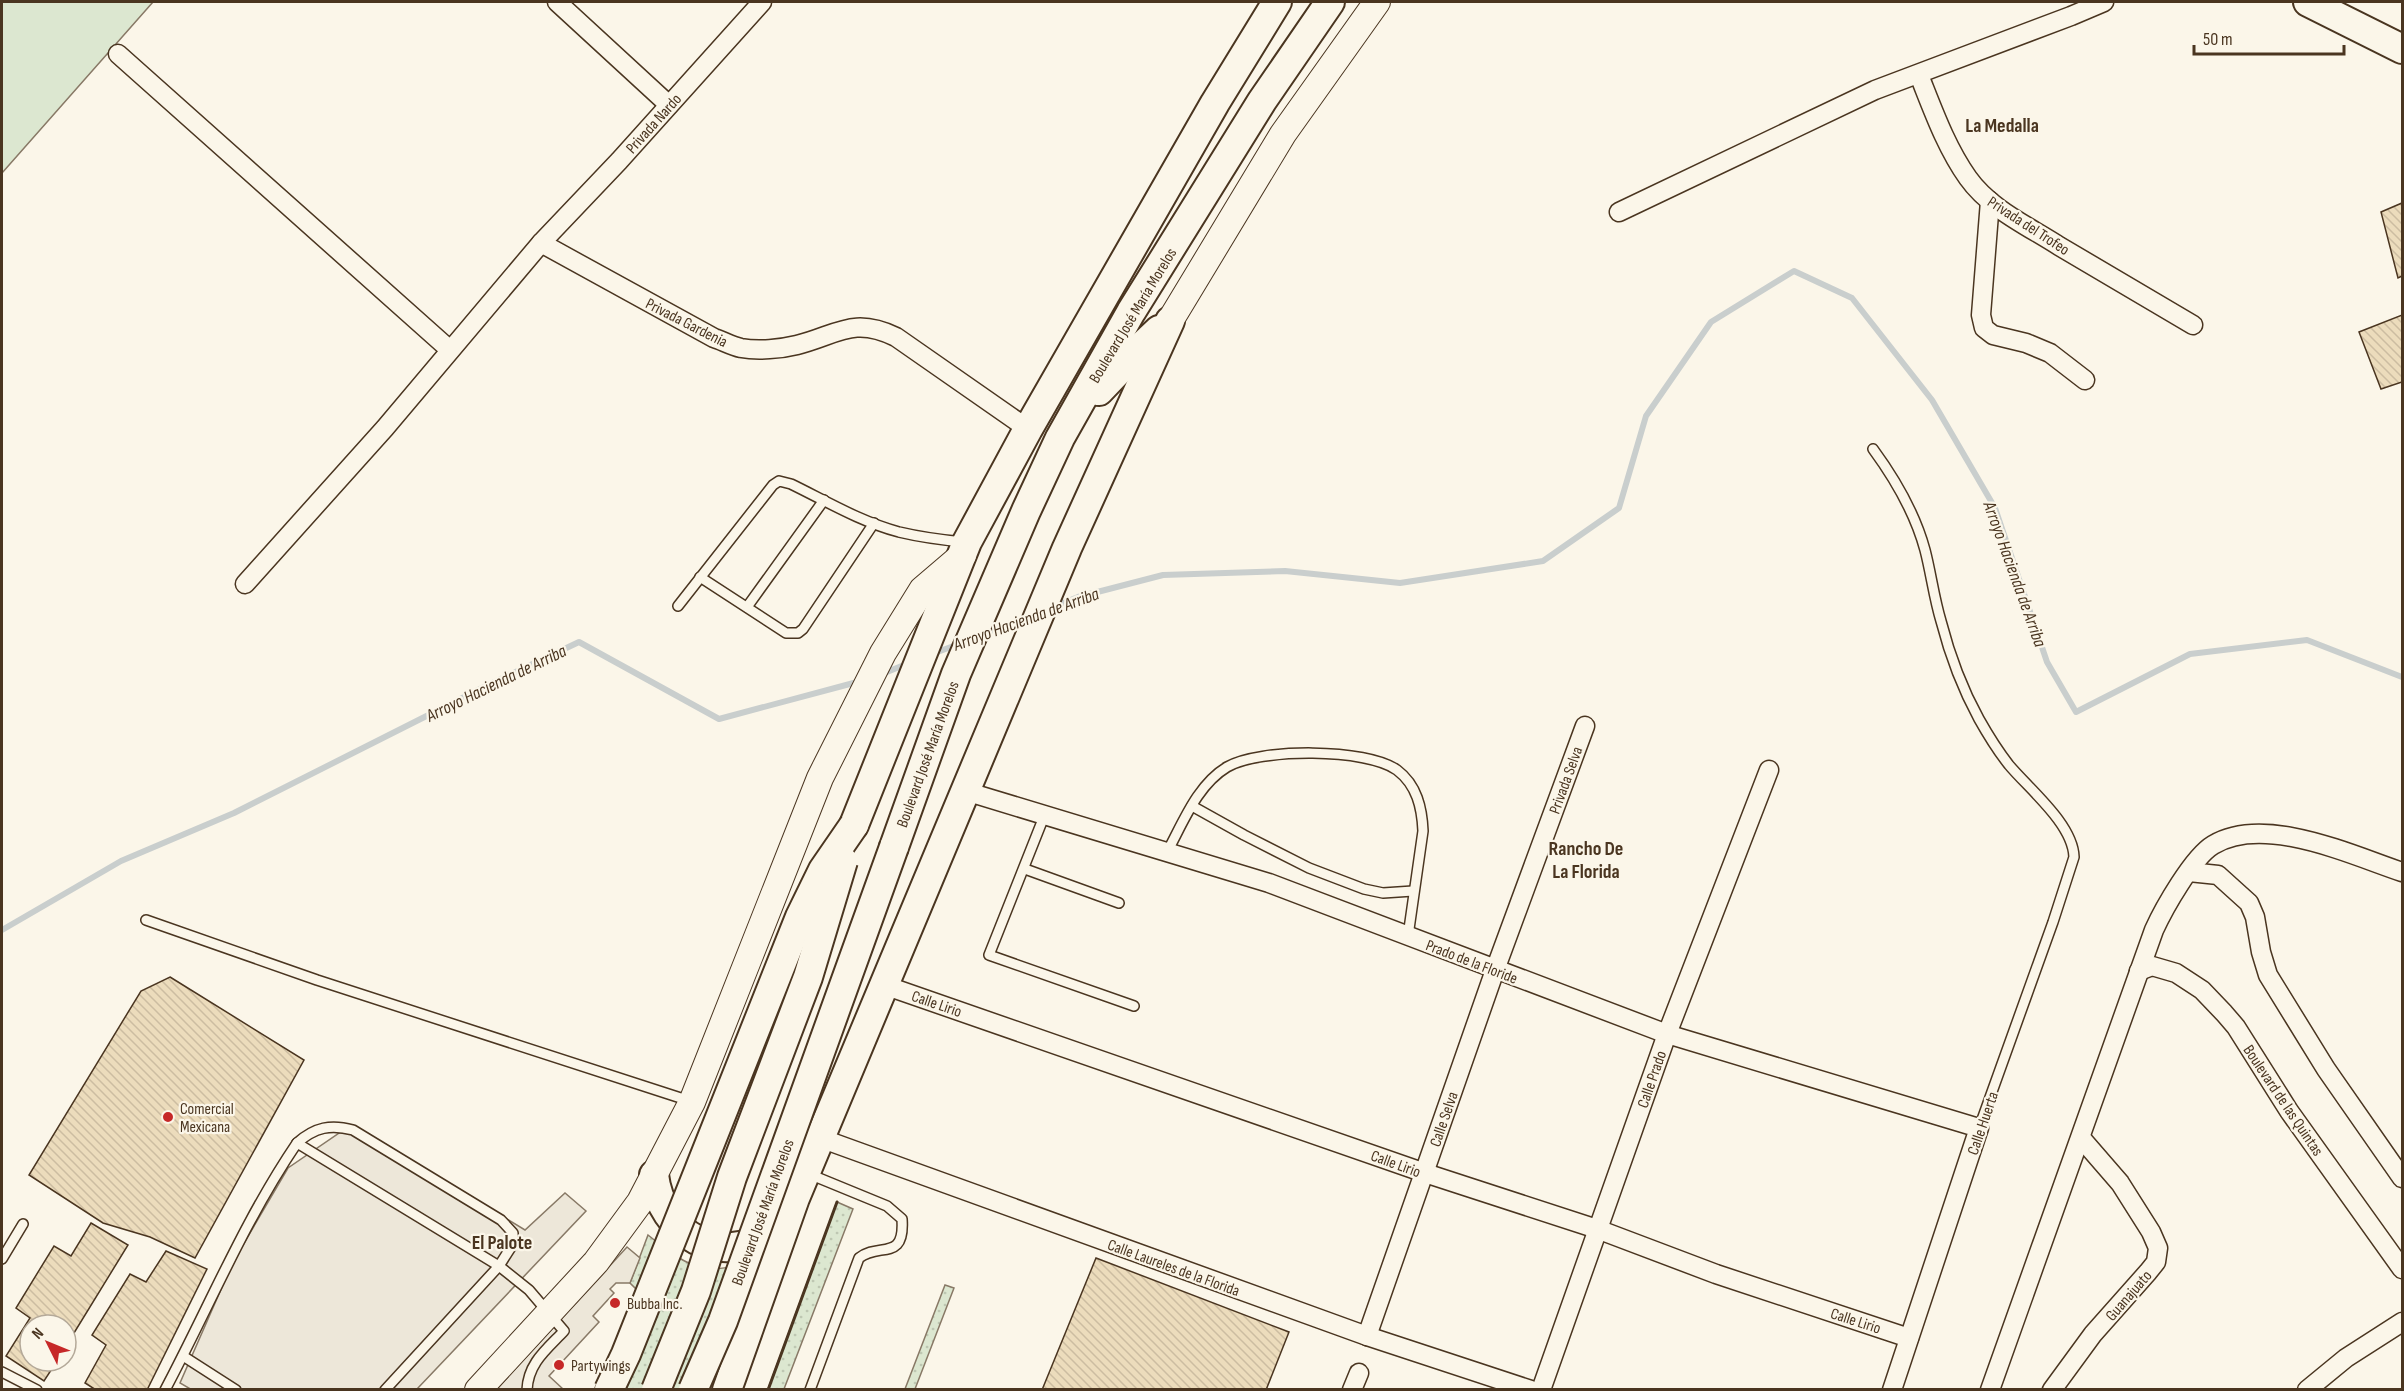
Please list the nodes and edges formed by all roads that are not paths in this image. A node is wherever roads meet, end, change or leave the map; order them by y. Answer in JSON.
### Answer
{"nodes":[{"id":1,"x":557,"y":2,"type":"edge"},
{"id":2,"x":762,"y":2,"type":"edge"},
{"id":3,"x":1277,"y":2,"type":"edge"},
{"id":4,"x":1330,"y":2,"type":"edge"},
{"id":5,"x":1377,"y":2,"type":"edge"},
{"id":6,"x":2104,"y":2,"type":"edge"},
{"id":7,"x":2308,"y":2,"type":"edge"},
{"id":8,"x":2403,"y":49,"type":"edge"},
{"id":9,"x":118,"y":54,"type":"dead end"},
{"id":10,"x":1919,"y":75,"type":"junction"},
{"id":11,"x":669,"y":105,"type":"junction"},
{"id":12,"x":1990,"y":201,"type":"junction"},
{"id":13,"x":1619,"y":212,"type":"dead end"},
{"id":14,"x":541,"y":243,"type":"junction"},
{"id":15,"x":1170,"y":321,"type":"junction"},
{"id":16,"x":2193,"y":325,"type":"dead end"},
{"id":17,"x":450,"y":350,"type":"junction"},
{"id":18,"x":2085,"y":380,"type":"dead end"},
{"id":19,"x":1073,"y":415,"type":"junction"},
{"id":20,"x":1028,"y":429,"type":"junction"},
{"id":21,"x":1873,"y":449,"type":"dead end"},
{"id":22,"x":824,"y":500,"type":"junction"},
{"id":23,"x":874,"y":523,"type":"junction"},
{"id":24,"x":965,"y":548,"type":"junction"},
{"id":25,"x":700,"y":577,"type":"junction"},
{"id":26,"x":246,"y":584,"type":"dead end"},
{"id":27,"x":678,"y":606,"type":"dead end"},
{"id":28,"x":747,"y":607,"type":"junction"},
{"id":29,"x":1585,"y":726,"type":"dead end"},
{"id":30,"x":1769,"y":770,"type":"dead end"},
{"id":31,"x":965,"y":791,"type":"junction"},
{"id":32,"x":1192,"y":806,"type":"junction"},
{"id":33,"x":1045,"y":814,"type":"junction"},
{"id":34,"x":854,"y":825,"type":"junction"},
{"id":35,"x":1167,"y":852,"type":"junction"},
{"id":36,"x":1025,"y":869,"type":"junction"},
{"id":37,"x":2189,"y":872,"type":"junction"},
{"id":38,"x":2403,"y":872,"type":"edge"},
{"id":39,"x":1413,"y":891,"type":"junction"},
{"id":40,"x":1119,"y":903,"type":"dead end"},
{"id":41,"x":146,"y":920,"type":"dead end"},
{"id":42,"x":1408,"y":936,"type":"junction"},
{"id":43,"x":1495,"y":970,"type":"junction"},
{"id":44,"x":2139,"y":970,"type":"junction"},
{"id":45,"x":884,"y":985,"type":"junction"},
{"id":46,"x":1134,"y":1006,"type":"dead end"},
{"id":47,"x":1667,"y":1034,"type":"junction"},
{"id":48,"x":693,"y":1102,"type":"junction"},
{"id":49,"x":1979,"y":1128,"type":"junction"},
{"id":50,"x":820,"y":1138,"type":"junction"},
{"id":51,"x":2081,"y":1138,"type":"junction"},
{"id":52,"x":297,"y":1143,"type":"junction"},
{"id":53,"x":1425,"y":1173,"type":"junction"},
{"id":54,"x":654,"y":1175,"type":"junction"},
{"id":55,"x":2403,"y":1178,"type":"edge"},
{"id":56,"x":801,"y":1185,"type":"junction"},
{"id":57,"x":23,"y":1224,"type":"dead end"},
{"id":58,"x":1597,"y":1229,"type":"junction"},
{"id":59,"x":2,"y":1259,"type":"edge"},
{"id":60,"x":499,"y":1266,"type":"junction"},
{"id":61,"x":2403,"y":1269,"type":"edge"},
{"id":62,"x":548,"y":1315,"type":"junction"},
{"id":63,"x":2403,"y":1322,"type":"edge"},
{"id":64,"x":1366,"y":1336,"type":"junction"},
{"id":65,"x":1909,"y":1338,"type":"junction"},
{"id":66,"x":183,"y":1356,"type":"junction"},
{"id":67,"x":2,"y":1372,"type":"edge"},
{"id":68,"x":37,"y":1389,"type":"edge"},
{"id":69,"x":165,"y":1389,"type":"edge"},
{"id":70,"x":236,"y":1389,"type":"edge"},
{"id":71,"x":385,"y":1389,"type":"edge"},
{"id":72,"x":478,"y":1389,"type":"edge"},
{"id":73,"x":527,"y":1389,"type":"edge"},
{"id":74,"x":609,"y":1389,"type":"edge"},
{"id":75,"x":656,"y":1389,"type":"edge"},
{"id":76,"x":693,"y":1389,"type":"edge"},
{"id":77,"x":727,"y":1389,"type":"edge"},
{"id":78,"x":810,"y":1389,"type":"edge"},
{"id":79,"x":1531,"y":1389,"type":"edge"},
{"id":80,"x":1541,"y":1389,"type":"edge"},
{"id":81,"x":1892,"y":1389,"type":"edge"},
{"id":82,"x":1990,"y":1389,"type":"edge"},
{"id":83,"x":2052,"y":1389,"type":"edge"},
{"id":84,"x":2307,"y":1389,"type":"edge"}],
"edges":[{"from":1,"to":11,"type":"street"},
{"from":2,"to":11,"type":"street","name":"Privada Nardo"},
{"from":3,"to":20,"type":"main road","name":"Boulevard José María Morelos"},
{"from":4,"to":19,"type":"main road","name":"Boulevard José María Morelos"},
{"from":5,"to":15,"type":"street"},
{"from":6,"to":10,"type":"street"},
{"from":7,"to":8,"type":"main road"},
{"from":9,"to":17,"type":"street"},
{"from":10,"to":12,"type":"street","name":"Privada del Trofeo"},
{"from":10,"to":13,"type":"street"},
{"from":11,"to":14,"type":"street","name":"Privada Nardo"},
{"from":12,"to":16,"type":"street","name":"Privada del Trofeo"},
{"from":12,"to":18,"type":"street"},
{"from":14,"to":17,"type":"street","name":"Privada Nardo"},
{"from":14,"to":20,"type":"street","name":"Privada Gardenia"},
{"from":15,"to":19,"type":"main road"},
{"from":15,"to":31,"type":"main road"},
{"from":17,"to":26,"type":"street","name":"Privada Nardo"},
{"from":19,"to":76,"type":"main road","name":"Boulevard José María Morelos","bridge":true},
{"from":20,"to":24,"type":"main road","name":"Boulevard José María Morelos"},
{"from":21,"to":49,"type":"lane","name":"Calle Huerta"},
{"from":22,"to":23,"type":"lane"},
{"from":22,"to":25,"type":"lane"},
{"from":22,"to":28,"type":"lane"},
{"from":23,"to":24,"type":"lane"},
{"from":23,"to":28,"type":"lane"},
{"from":24,"to":34,"type":"main road","name":"Boulevard José María Morelos"},
{"from":24,"to":48,"type":"street","name":"Boulevard José María Morelos"},
{"from":25,"to":27,"type":"lane"},
{"from":25,"to":28,"type":"lane"},
{"from":29,"to":43,"type":"street","name":"Privada Selva"},
{"from":30,"to":47,"type":"street","name":"Calle Prado"},
{"from":31,"to":33,"type":"street","name":"Prado de la Floride"},
{"from":31,"to":45,"type":"main road"},
{"from":32,"to":35,"type":"lane"},
{"from":32,"to":39,"type":"lane"},
{"from":32,"to":39,"type":"lane"},
{"from":33,"to":35,"type":"street","name":"Prado de la Floride"},
{"from":33,"to":36,"type":"lane"},
{"from":34,"to":74,"type":"main road","bridge":true},
{"from":34,"to":75,"type":"main road","name":"Boulevard José María Morelos","bridge":true},
{"from":35,"to":42,"type":"street","name":"Prado de la Floride"},
{"from":36,"to":40,"type":"lane"},
{"from":36,"to":46,"type":"lane"},
{"from":37,"to":38,"type":"street"},
{"from":37,"to":44,"type":"street"},
{"from":37,"to":55,"type":"street"},
{"from":39,"to":42,"type":"lane"},
{"from":41,"to":48,"type":"lane"},
{"from":42,"to":43,"type":"street","name":"Prado de la Floride"},
{"from":43,"to":47,"type":"street","name":"Prado de la Floride"},
{"from":43,"to":53,"type":"street","name":"Calle Selva"},
{"from":44,"to":51,"type":"street"},
{"from":44,"to":61,"type":"street","name":"Boulevard de las Quintas"},
{"from":45,"to":50,"type":"main road"},
{"from":45,"to":53,"type":"street","name":"Calle Lirio"},
{"from":47,"to":49,"type":"street","name":"Prado de la Floride"},
{"from":47,"to":58,"type":"street","name":"Calle Prado"},
{"from":48,"to":54,"type":"street","name":"Boulevard José María Morelos"},
{"from":49,"to":65,"type":"street","name":"Calle Huerta"},
{"from":50,"to":56,"type":"main road"},
{"from":50,"to":64,"type":"street","name":"Calle Laureles de la Florida"},
{"from":51,"to":82,"type":"street"},
{"from":51,"to":83,"type":"street","name":"Guanajuato"},
{"from":52,"to":60,"type":"lane"},
{"from":52,"to":60,"type":"lane"},
{"from":52,"to":66,"type":"lane"},
{"from":53,"to":58,"type":"street","name":"Calle Lirio"},
{"from":53,"to":64,"type":"street","name":"Calle Selva"},
{"from":54,"to":56,"type":"main road"},
{"from":54,"to":62,"type":"street","name":"Boulevard José María Morelos"},
{"from":56,"to":77,"type":"main road"},
{"from":56,"to":78,"type":"lane"},
{"from":57,"to":59,"type":"lane"},
{"from":58,"to":65,"type":"street","name":"Calle Lirio"},
{"from":58,"to":80,"type":"street","name":"Calle Prado"},
{"from":60,"to":62,"type":"lane"},
{"from":60,"to":71,"type":"lane"},
{"from":62,"to":72,"type":"street","name":"Boulevard José María Morelos"},
{"from":62,"to":73,"type":"lane"},
{"from":63,"to":84,"type":"street"},
{"from":64,"to":79,"type":"street","name":"Calle Laureles de la Florida"},
{"from":65,"to":81,"type":"street","name":"Calle Huerta"},
{"from":66,"to":69,"type":"lane"},
{"from":66,"to":70,"type":"lane"},
{"from":67,"to":68,"type":"lane"}]}
